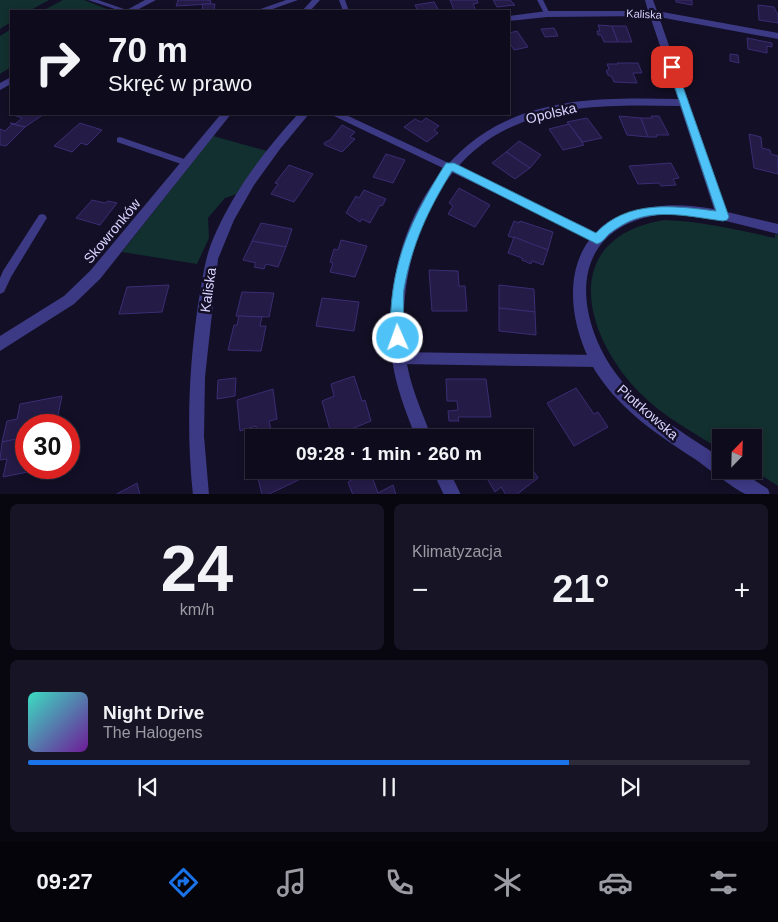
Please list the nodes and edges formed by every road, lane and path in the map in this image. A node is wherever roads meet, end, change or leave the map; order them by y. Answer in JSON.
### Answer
{"nodes":[{"id":1,"x":91,"y":0,"type":"edge"},
{"id":2,"x":152,"y":0,"type":"edge"},
{"id":3,"x":294,"y":0,"type":"edge"},
{"id":4,"x":316,"y":0,"type":"edge"},
{"id":5,"x":540,"y":0,"type":"edge"},
{"id":6,"x":649,"y":0,"type":"edge"},
{"id":7,"x":125,"y":10,"type":"edge"},
{"id":8,"x":130,"y":10,"type":"edge"},
{"id":9,"x":262,"y":10,"type":"edge"},
{"id":10,"x":307,"y":10,"type":"edge"},
{"id":11,"x":653,"y":13,"type":"junction"},
{"id":12,"x":547,"y":14,"type":"junction"},
{"id":13,"x":510,"y":18,"type":"edge"},
{"id":14,"x":778,"y":36,"type":"edge"},
{"id":15,"x":685,"y":103,"type":"junction"},
{"id":16,"x":225,"y":115,"type":"edge"},
{"id":17,"x":303,"y":115,"type":"edge"},
{"id":18,"x":339,"y":115,"type":"edge"},
{"id":19,"x":120,"y":140,"type":"dead end"},
{"id":20,"x":187,"y":163,"type":"junction"},
{"id":21,"x":450,"y":166,"type":"junction"},
{"id":22,"x":723,"y":217,"type":"junction"},
{"id":23,"x":42,"y":218,"type":"dead end"},
{"id":24,"x":778,"y":229,"type":"edge"},
{"id":25,"x":597,"y":239,"type":"junction"},
{"id":26,"x":0,"y":289,"type":"edge"},
{"id":27,"x":0,"y":344,"type":"edge"},
{"id":28,"x":399,"y":358,"type":"junction"},
{"id":29,"x":599,"y":361,"type":"junction"},
{"id":30,"x":420,"y":429,"type":"edge"},
{"id":31,"x":712,"y":461,"type":"edge"},
{"id":32,"x":445,"y":479,"type":"edge"},
{"id":33,"x":739,"y":479,"type":"edge"},
{"id":34,"x":201,"y":494,"type":"edge"},
{"id":35,"x":453,"y":494,"type":"edge"},
{"id":36,"x":762,"y":494,"type":"edge"}],
"edges":[{"from":1,"to":7,"type":"lane"},
{"from":2,"to":8,"type":"street"},
{"from":3,"to":9,"type":"street"},
{"from":4,"to":10,"type":"street"},
{"from":5,"to":12,"type":"lane"},
{"from":6,"to":11,"type":"street"},
{"from":11,"to":12,"type":"street","name":"Kaliska"},
{"from":11,"to":14,"type":"street","name":"Kaliska"},
{"from":11,"to":15,"type":"street"},
{"from":12,"to":13,"type":"street","name":"Kaliska"},
{"from":15,"to":21,"type":"street","name":"Opolska"},
{"from":15,"to":22,"type":"street"},
{"from":16,"to":20,"type":"street","name":"Skowronków"},
{"from":17,"to":34,"type":"street","name":"Kaliska"},
{"from":18,"to":21,"type":"lane"},
{"from":19,"to":20,"type":"lane"},
{"from":20,"to":27,"type":"street","name":"Skowronków"},
{"from":21,"to":25,"type":"lane"},
{"from":21,"to":28,"type":"street","name":"Opolska"},
{"from":22,"to":24,"type":"street","name":"Piotrkowska"},
{"from":22,"to":25,"type":"street","name":"Piotrkowska"},
{"from":23,"to":26,"type":"lane"},
{"from":25,"to":29,"type":"street","name":"Piotrkowska"},
{"from":28,"to":29,"type":"lane"},
{"from":28,"to":30,"type":"street","name":"Opolska"},
{"from":29,"to":31,"type":"street","name":"Piotrkowska"},
{"from":32,"to":35,"type":"street"},
{"from":33,"to":36,"type":"street"}]}
